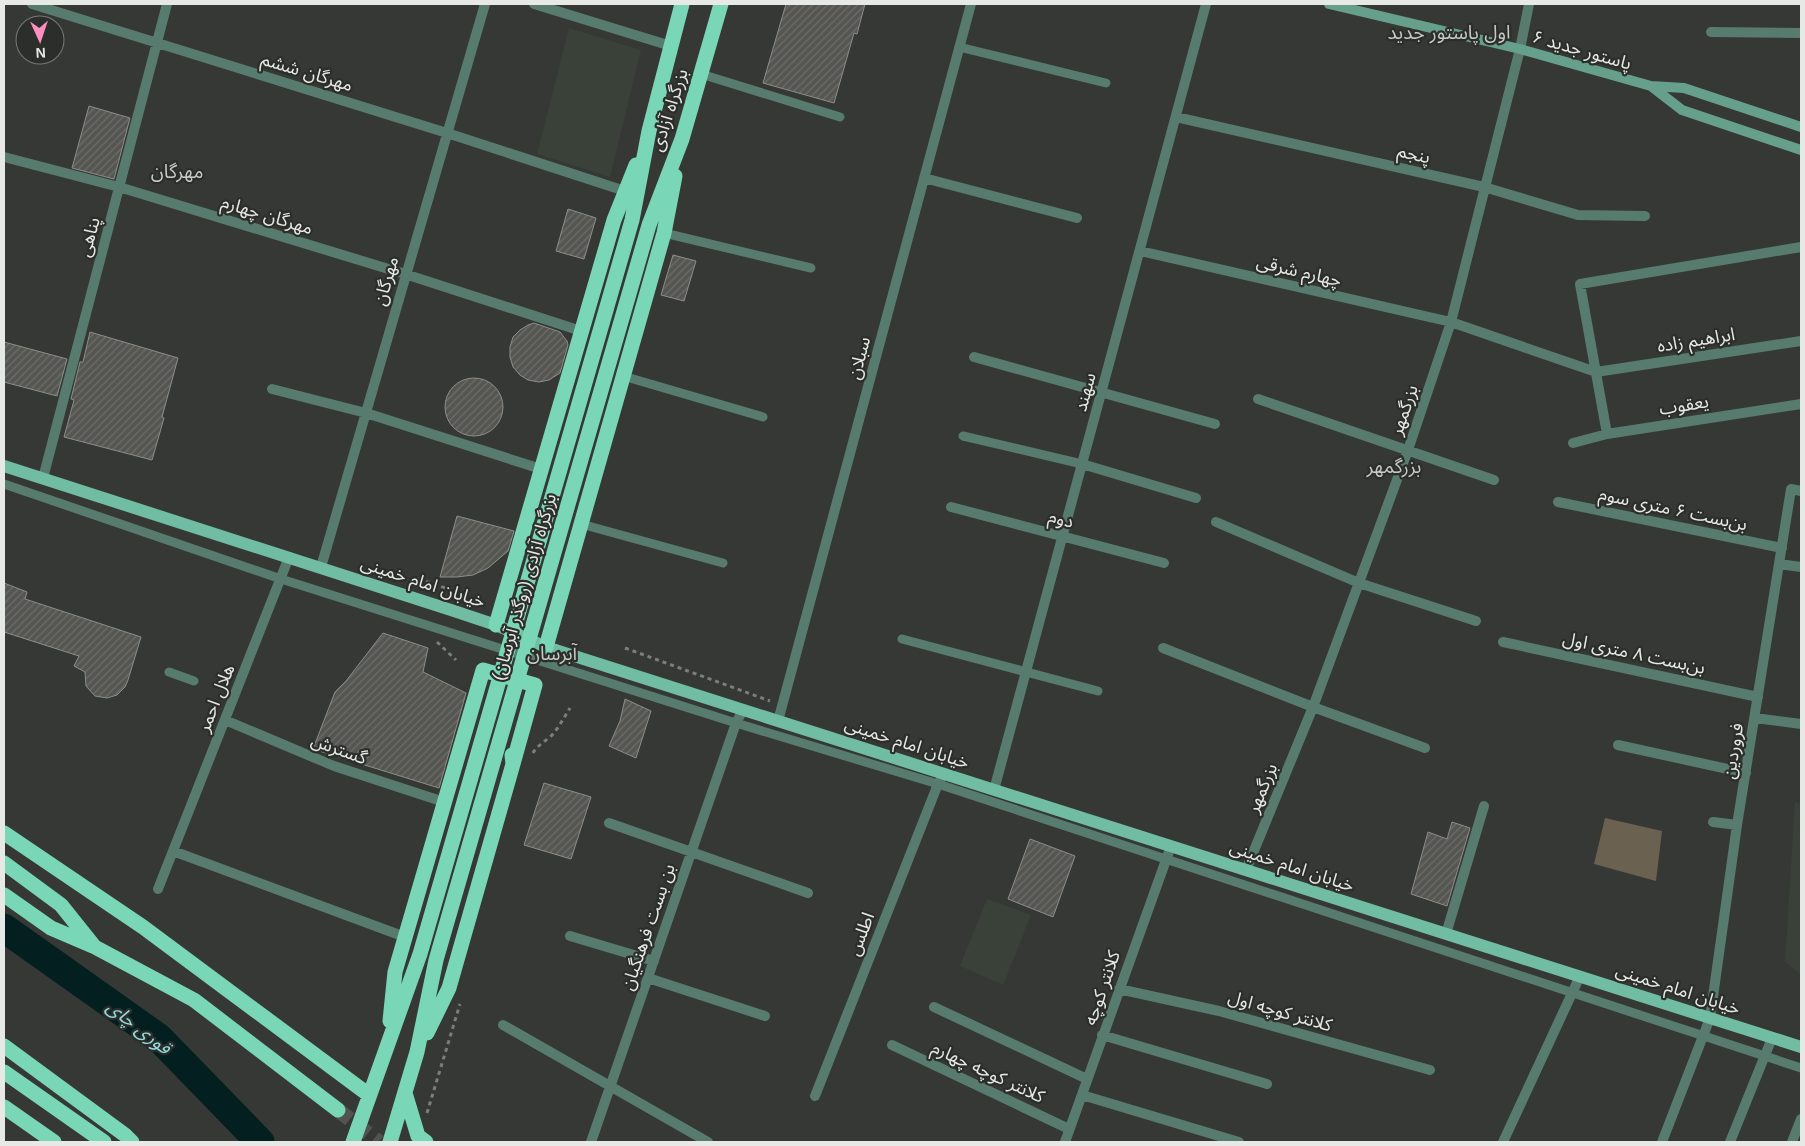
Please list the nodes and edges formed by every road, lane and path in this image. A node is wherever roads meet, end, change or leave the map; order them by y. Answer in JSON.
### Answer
{"nodes":[{"id":1,"x":32,"y":4,"type":"edge"},
{"id":2,"x":167,"y":4,"type":"edge"},
{"id":3,"x":485,"y":4,"type":"edge"},
{"id":4,"x":534,"y":4,"type":"edge"},
{"id":5,"x":682,"y":4,"type":"edge"},
{"id":6,"x":721,"y":4,"type":"edge"},
{"id":7,"x":971,"y":4,"type":"edge"},
{"id":8,"x":1206,"y":4,"type":"edge"},
{"id":9,"x":1329,"y":4,"type":"edge"},
{"id":10,"x":1529,"y":4,"type":"edge"},
{"id":11,"x":1712,"y":32,"type":"dead end"},
{"id":12,"x":1801,"y":33,"type":"edge"},
{"id":13,"x":157,"y":42,"type":"junction"},
{"id":14,"x":670,"y":46,"type":"junction"},
{"id":15,"x":959,"y":47,"type":"junction"},
{"id":16,"x":1520,"y":48,"type":"junction"},
{"id":17,"x":700,"y":74,"type":"junction"},
{"id":18,"x":1106,"y":83,"type":"dead end"},
{"id":19,"x":1652,"y":86,"type":"junction"},
{"id":20,"x":840,"y":117,"type":"dead end"},
{"id":21,"x":1176,"y":117,"type":"junction"},
{"id":22,"x":1801,"y":127,"type":"edge"},
{"id":23,"x":649,"y":131,"type":"junction"},
{"id":24,"x":447,"y":133,"type":"junction"},
{"id":25,"x":682,"y":139,"type":"junction"},
{"id":26,"x":1801,"y":150,"type":"edge"},
{"id":27,"x":4,"y":157,"type":"edge"},
{"id":28,"x":924,"y":178,"type":"junction"},
{"id":29,"x":119,"y":187,"type":"junction"},
{"id":30,"x":1484,"y":187,"type":"junction"},
{"id":31,"x":625,"y":191,"type":"junction"},
{"id":32,"x":1645,"y":216,"type":"dead end"},
{"id":33,"x":1077,"y":218,"type":"dead end"},
{"id":34,"x":632,"y":220,"type":"joint"},
{"id":35,"x":649,"y":225,"type":"joint"},
{"id":36,"x":664,"y":233,"type":"junction"},
{"id":37,"x":1801,"y":247,"type":"edge"},
{"id":38,"x":1140,"y":251,"type":"junction"},
{"id":39,"x":811,"y":268,"type":"dead end"},
{"id":40,"x":405,"y":274,"type":"junction"},
{"id":41,"x":1451,"y":322,"type":"junction"},
{"id":42,"x":581,"y":330,"type":"junction"},
{"id":43,"x":1801,"y":341,"type":"edge"},
{"id":44,"x":974,"y":357,"type":"dead end"},
{"id":45,"x":1596,"y":372,"type":"junction"},
{"id":46,"x":624,"y":376,"type":"junction"},
{"id":47,"x":272,"y":389,"type":"dead end"},
{"id":48,"x":1101,"y":393,"type":"junction"},
{"id":49,"x":1258,"y":400,"type":"dead end"},
{"id":50,"x":1801,"y":404,"type":"edge"},
{"id":51,"x":366,"y":413,"type":"junction"},
{"id":52,"x":763,"y":417,"type":"dead end"},
{"id":53,"x":1215,"y":424,"type":"dead end"},
{"id":54,"x":1607,"y":434,"type":"junction"},
{"id":55,"x":964,"y":436,"type":"dead end"},
{"id":56,"x":1574,"y":443,"type":"dead end"},
{"id":57,"x":548,"y":444,"type":"junction"},
{"id":58,"x":1408,"y":450,"type":"junction"},
{"id":59,"x":600,"y":457,"type":"junction"},
{"id":60,"x":1082,"y":464,"type":"junction"},
{"id":61,"x":4,"y":466,"type":"edge"},
{"id":62,"x":541,"y":469,"type":"junction"},
{"id":63,"x":43,"y":478,"type":"junction"},
{"id":64,"x":1494,"y":480,"type":"dead end"},
{"id":65,"x":4,"y":484,"type":"edge"},
{"id":66,"x":1796,"y":490,"type":"edge"},
{"id":67,"x":1196,"y":498,"type":"dead end"},
{"id":68,"x":1558,"y":502,"type":"dead end"},
{"id":69,"x":951,"y":506,"type":"dead end"},
{"id":70,"x":1216,"y":522,"type":"dead end"},
{"id":71,"x":581,"y":524,"type":"junction"},
{"id":72,"x":1063,"y":536,"type":"junction"},
{"id":73,"x":1782,"y":548,"type":"junction"},
{"id":74,"x":289,"y":557,"type":"junction"},
{"id":75,"x":723,"y":563,"type":"dead end"},
{"id":76,"x":1164,"y":563,"type":"dead end"},
{"id":77,"x":1779,"y":564,"type":"junction"},
{"id":78,"x":321,"y":567,"type":"junction"},
{"id":79,"x":1801,"y":567,"type":"edge"},
{"id":80,"x":281,"y":579,"type":"junction"},
{"id":81,"x":419,"y":579,"type":"dead end"},
{"id":82,"x":1359,"y":583,"type":"junction"},
{"id":83,"x":452,"y":590,"type":"dead end"},
{"id":84,"x":1476,"y":621,"type":"dead end"},
{"id":85,"x":496,"y":625,"type":"junction"},
{"id":86,"x":902,"y":639,"type":"dead end"},
{"id":87,"x":429,"y":640,"type":"dead end"},
{"id":88,"x":1503,"y":642,"type":"dead end"},
{"id":89,"x":546,"y":647,"type":"junction"},
{"id":90,"x":625,"y":648,"type":"dead end"},
{"id":91,"x":1163,"y":648,"type":"dead end"},
{"id":92,"x":456,"y":660,"type":"dead end"},
{"id":93,"x":169,"y":672,"type":"dead end"},
{"id":94,"x":1026,"y":672,"type":"junction"},
{"id":95,"x":194,"y":681,"type":"dead end"},
{"id":96,"x":1098,"y":691,"type":"dead end"},
{"id":97,"x":1758,"y":697,"type":"junction"},
{"id":98,"x":782,"y":705,"type":"junction"},
{"id":99,"x":1313,"y":707,"type":"junction"},
{"id":100,"x":743,"y":710,"type":"junction"},
{"id":101,"x":1755,"y":718,"type":"junction"},
{"id":102,"x":225,"y":720,"type":"junction"},
{"id":103,"x":778,"y":721,"type":"junction"},
{"id":104,"x":736,"y":723,"type":"junction"},
{"id":105,"x":1801,"y":724,"type":"edge"},
{"id":106,"x":461,"y":744,"type":"junction"},
{"id":107,"x":1618,"y":745,"type":"dead end"},
{"id":108,"x":1425,"y":748,"type":"dead end"},
{"id":109,"x":513,"y":764,"type":"junction"},
{"id":110,"x":1746,"y":773,"type":"junction"},
{"id":111,"x":941,"y":779,"type":"junction"},
{"id":112,"x":994,"y":790,"type":"junction"},
{"id":113,"x":444,"y":802,"type":"junction"},
{"id":114,"x":1484,"y":806,"type":"dead end"},
{"id":115,"x":1713,"y":822,"type":"dead end"},
{"id":116,"x":609,"y":823,"type":"dead end"},
{"id":117,"x":1737,"y":825,"type":"junction"},
{"id":118,"x":4,"y":833,"type":"edge"},
{"id":119,"x":1170,"y":846,"type":"junction"},
{"id":120,"x":173,"y":851,"type":"junction"},
{"id":121,"x":691,"y":852,"type":"junction"},
{"id":122,"x":1166,"y":858,"type":"junction"},
{"id":123,"x":4,"y":863,"type":"edge"},
{"id":124,"x":1246,"y":870,"type":"junction"},
{"id":125,"x":158,"y":889,"type":"dead end"},
{"id":126,"x":808,"y":893,"type":"dead end"},
{"id":127,"x":4,"y":895,"type":"edge"},
{"id":128,"x":1446,"y":934,"type":"junction"},
{"id":129,"x":570,"y":936,"type":"dead end"},
{"id":130,"x":405,"y":937,"type":"junction"},
{"id":131,"x":94,"y":946,"type":"junction"},
{"id":132,"x":654,"y":961,"type":"junction"},
{"id":133,"x":1580,"y":976,"type":"junction"},
{"id":134,"x":648,"y":978,"type":"junction"},
{"id":135,"x":1119,"y":989,"type":"junction"},
{"id":136,"x":1573,"y":993,"type":"junction"},
{"id":137,"x":934,"y":1007,"type":"dead end"},
{"id":138,"x":764,"y":1016,"type":"dead end"},
{"id":139,"x":1710,"y":1018,"type":"junction"},
{"id":140,"x":503,"y":1025,"type":"dead end"},
{"id":141,"x":1102,"y":1035,"type":"junction"},
{"id":142,"x":1704,"y":1036,"type":"junction"},
{"id":143,"x":1772,"y":1038,"type":"junction"},
{"id":144,"x":388,"y":1042,"type":"junction"},
{"id":145,"x":892,"y":1045,"type":"dead end"},
{"id":146,"x":4,"y":1046,"type":"edge"},
{"id":147,"x":1801,"y":1047,"type":"edge"},
{"id":148,"x":417,"y":1052,"type":"junction"},
{"id":149,"x":1764,"y":1057,"type":"junction"},
{"id":150,"x":1801,"y":1068,"type":"edge"},
{"id":151,"x":1430,"y":1070,"type":"dead end"},
{"id":152,"x":4,"y":1072,"type":"edge"},
{"id":153,"x":1087,"y":1079,"type":"junction"},
{"id":154,"x":1267,"y":1084,"type":"dead end"},
{"id":155,"x":610,"y":1087,"type":"junction"},
{"id":156,"x":405,"y":1093,"type":"junction"},
{"id":157,"x":369,"y":1095,"type":"junction"},
{"id":158,"x":1082,"y":1095,"type":"junction"},
{"id":159,"x":815,"y":1096,"type":"dead end"},
{"id":160,"x":4,"y":1107,"type":"edge"},
{"id":161,"x":338,"y":1110,"type":"tunnel mouth"},
{"id":162,"x":1801,"y":1119,"type":"edge"},
{"id":163,"x":1069,"y":1129,"type":"junction"},
{"id":164,"x":54,"y":1142,"type":"edge"},
{"id":165,"x":104,"y":1142,"type":"edge"},
{"id":166,"x":132,"y":1142,"type":"edge"},
{"id":167,"x":353,"y":1142,"type":"edge"},
{"id":168,"x":390,"y":1142,"type":"edge"},
{"id":169,"x":426,"y":1142,"type":"edge"},
{"id":170,"x":591,"y":1142,"type":"edge"},
{"id":171,"x":708,"y":1142,"type":"edge"},
{"id":172,"x":1065,"y":1142,"type":"edge"},
{"id":173,"x":1239,"y":1142,"type":"edge"},
{"id":174,"x":1502,"y":1142,"type":"edge"},
{"id":175,"x":1662,"y":1142,"type":"edge"},
{"id":176,"x":1730,"y":1142,"type":"edge"},
{"id":177,"x":1792,"y":1142,"type":"edge"}],
"edges":[{"from":1,"to":13,"type":"street","name":"مهرگان ششم"},
{"from":2,"to":13,"type":"street","name":"پناهی"},
{"from":3,"to":24,"type":"street","name":"مهرگان"},
{"from":4,"to":14,"type":"street"},
{"from":5,"to":14,"type":"highway","name":"بزرگراه آزادی"},
{"from":6,"to":17,"type":"highway","name":"بزرگراه آزادی"},
{"from":7,"to":15,"type":"street","name":"سبلان"},
{"from":8,"to":21,"type":"street","name":"سهند"},
{"from":9,"to":16,"type":"main road","name":"پاستور جدید ۶"},
{"from":10,"to":16,"type":"street","name":"بزرگمهر"},
{"from":11,"to":12,"type":"street"},
{"from":13,"to":24,"type":"street","name":"مهرگان ششم"},
{"from":13,"to":29,"type":"street","name":"پناهی"},
{"from":14,"to":23,"type":"highway","name":"بزرگراه آزادی"},
{"from":15,"to":18,"type":"lane"},
{"from":15,"to":28,"type":"street","name":"سبلان"},
{"from":16,"to":19,"type":"main road","name":"پاستور جدید ۶"},
{"from":16,"to":30,"type":"street","name":"بزرگمهر"},
{"from":17,"to":20,"type":"lane"},
{"from":17,"to":25,"type":"highway","name":"بزرگراه آزادی"},
{"from":19,"to":22,"type":"main road","name":"پاستور جدید ۶"},
{"from":19,"to":26,"type":"main road","name":"پاستور جدید ۶"},
{"from":21,"to":30,"type":"street","name":"پنجم"},
{"from":21,"to":38,"type":"street","name":"سهند"},
{"from":23,"to":31,"type":"highway"},
{"from":23,"to":34,"type":"highway","name":"بزرگراه آزادی"},
{"from":24,"to":31,"type":"street","name":"مهرگان ششم"},
{"from":24,"to":40,"type":"street","name":"مهرگان"},
{"from":25,"to":35,"type":"highway","name":"بزرگراه آزادی"},
{"from":25,"to":36,"type":"highway"},
{"from":27,"to":29,"type":"street"},
{"from":28,"to":33,"type":"street"},
{"from":28,"to":98,"type":"street","name":"سبلان"},
{"from":29,"to":40,"type":"street","name":"مهرگان چهارم"},
{"from":29,"to":63,"type":"street","name":"پناهی"},
{"from":30,"to":32,"type":"street","name":"پنجم"},
{"from":30,"to":41,"type":"street","name":"بزرگمهر"},
{"from":31,"to":42,"type":"highway"},
{"from":34,"to":144,"type":"highway","name":"بزرگراه آزادی (روگذر آبرسان)"},
{"from":35,"to":148,"type":"highway","name":"بزرگراه آزادی (روگذر آبرسان)"},
{"from":36,"to":39,"type":"lane"},
{"from":36,"to":46,"type":"highway"},
{"from":37,"to":45,"type":"street"},
{"from":38,"to":41,"type":"street","name":"چهارم شرقی"},
{"from":38,"to":48,"type":"street","name":"سهند"},
{"from":40,"to":42,"type":"street","name":"مهرگان چهارم"},
{"from":40,"to":51,"type":"street","name":"مهرگان"},
{"from":41,"to":45,"type":"street","name":"چهارم شرقی"},
{"from":41,"to":58,"type":"street","name":"بزرگمهر"},
{"from":42,"to":57,"type":"highway"},
{"from":43,"to":45,"type":"street","name":"ابراهیم زاده"},
{"from":44,"to":48,"type":"street"},
{"from":45,"to":54,"type":"street"},
{"from":46,"to":52,"type":"lane"},
{"from":46,"to":59,"type":"highway"},
{"from":47,"to":51,"type":"street"},
{"from":48,"to":53,"type":"street"},
{"from":48,"to":60,"type":"street","name":"سهند"},
{"from":49,"to":58,"type":"street"},
{"from":50,"to":54,"type":"street","name":"یعقوب"},
{"from":51,"to":62,"type":"street"},
{"from":51,"to":78,"type":"street","name":"مهرگان"},
{"from":54,"to":56,"type":"street","name":"یعقوب"},
{"from":55,"to":60,"type":"lane"},
{"from":57,"to":59,"type":"highway"},
{"from":57,"to":62,"type":"highway"},
{"from":58,"to":64,"type":"street"},
{"from":58,"to":82,"type":"street","name":"بزرگمهر"},
{"from":59,"to":71,"type":"highway"},
{"from":60,"to":67,"type":"street"},
{"from":60,"to":72,"type":"street","name":"سهند"},
{"from":61,"to":63,"type":"main road","name":"خیابان امام خمینی"},
{"from":62,"to":85,"type":"highway"},
{"from":63,"to":74,"type":"main road","name":"خیابان امام خمینی"},
{"from":65,"to":80,"type":"lane"},
{"from":66,"to":73,"type":"street","name":"فروردین"},
{"from":68,"to":73,"type":"street","name":"بن‌بست ۶ متری سوم"},
{"from":69,"to":72,"type":"street","name":"دوم"},
{"from":70,"to":82,"type":"street"},
{"from":71,"to":75,"type":"lane"},
{"from":71,"to":89,"type":"highway"},
{"from":72,"to":76,"type":"street","name":"دوم"},
{"from":72,"to":94,"type":"street","name":"سهند"},
{"from":73,"to":77,"type":"street","name":"فروردین"},
{"from":74,"to":78,"type":"main road","name":"خیابان امام خمینی"},
{"from":74,"to":80,"type":"street","name":"هلال احمر"},
{"from":77,"to":79,"type":"street"},
{"from":77,"to":97,"type":"street","name":"فروردین"},
{"from":78,"to":85,"type":"main road","name":"خیابان امام خمینی"},
{"from":80,"to":102,"type":"street","name":"هلال احمر"},
{"from":80,"to":104,"type":"lane"},
{"from":81,"to":83,"type":"path"},
{"from":82,"to":84,"type":"street"},
{"from":82,"to":99,"type":"street","name":"بزرگمهر"},
{"from":85,"to":89,"type":"main road","name":"خیابان امام خمینی"},
{"from":86,"to":94,"type":"lane"},
{"from":87,"to":92,"type":"path"},
{"from":88,"to":97,"type":"street","name":"بن‌بست ۸ متری اول"},
{"from":89,"to":100,"type":"main road","name":"خیابان امام خمینی"},
{"from":90,"to":98,"type":"path"},
{"from":91,"to":99,"type":"street"},
{"from":93,"to":95,"type":"lane"},
{"from":94,"to":96,"type":"lane"},
{"from":94,"to":112,"type":"street","name":"سهند"},
{"from":97,"to":101,"type":"street","name":"فروردین"},
{"from":98,"to":103,"type":"street","name":"سبلان"},
{"from":99,"to":108,"type":"street"},
{"from":99,"to":124,"type":"street","name":"بزرگمهر"},
{"from":100,"to":103,"type":"main road","name":"خیابان امام خمینی"},
{"from":100,"to":104,"type":"street","name":"بن بست فرهنگیان"},
{"from":101,"to":105,"type":"street"},
{"from":101,"to":110,"type":"street","name":"فروردین"},
{"from":102,"to":113,"type":"street","name":"گسترش"},
{"from":102,"to":120,"type":"street","name":"هلال احمر"},
{"from":103,"to":111,"type":"main road","name":"خیابان امام خمینی"},
{"from":104,"to":111,"type":"lane"},
{"from":104,"to":121,"type":"street","name":"بن بست فرهنگیان"},
{"from":106,"to":109,"type":"highway"},
{"from":106,"to":109,"type":"highway"},
{"from":106,"to":113,"type":"highway"},
{"from":107,"to":110,"type":"street"},
{"from":109,"to":148,"type":"highway"},
{"from":110,"to":117,"type":"street","name":"فروردین"},
{"from":111,"to":112,"type":"main road","name":"خیابان امام خمینی"},
{"from":111,"to":122,"type":"lane"},
{"from":111,"to":159,"type":"street","name":"اطلس"},
{"from":112,"to":119,"type":"main road","name":"خیابان امام خمینی"},
{"from":113,"to":130,"type":"highway"},
{"from":114,"to":128,"type":"street"},
{"from":115,"to":117,"type":"street"},
{"from":116,"to":121,"type":"street"},
{"from":117,"to":139,"type":"street","name":"فروردین"},
{"from":118,"to":157,"type":"highway"},
{"from":119,"to":122,"type":"street","name":"کلانتر کوچه"},
{"from":119,"to":124,"type":"main road","name":"خیابان امام خمینی"},
{"from":120,"to":125,"type":"street","name":"هلال احمر"},
{"from":120,"to":130,"type":"street"},
{"from":121,"to":126,"type":"street"},
{"from":121,"to":132,"type":"street","name":"بن بست فرهنگیان"},
{"from":122,"to":135,"type":"street","name":"کلانتر کوچه"},
{"from":122,"to":136,"type":"lane"},
{"from":123,"to":131,"type":"highway"},
{"from":124,"to":128,"type":"main road","name":"خیابان امام خمینی"},
{"from":127,"to":131,"type":"highway"},
{"from":128,"to":133,"type":"main road","name":"خیابان امام خمینی"},
{"from":129,"to":132,"type":"street"},
{"from":130,"to":144,"type":"highway"},
{"from":131,"to":161,"type":"highway"},
{"from":132,"to":134,"type":"street","name":"بن بست فرهنگیان"},
{"from":133,"to":136,"type":"street"},
{"from":133,"to":139,"type":"main road","name":"خیابان امام خمینی"},
{"from":134,"to":138,"type":"street"},
{"from":134,"to":155,"type":"street","name":"بن بست فرهنگیان"},
{"from":135,"to":141,"type":"street","name":"کلانتر کوچه"},
{"from":135,"to":151,"type":"street","name":"کلانتر کوچه اول"},
{"from":136,"to":142,"type":"lane"},
{"from":136,"to":174,"type":"street"},
{"from":137,"to":153,"type":"street"},
{"from":139,"to":142,"type":"street","name":"فروردین"},
{"from":139,"to":143,"type":"main road","name":"خیابان امام خمینی"},
{"from":140,"to":155,"type":"street"},
{"from":141,"to":153,"type":"street","name":"کلانتر کوچه"},
{"from":141,"to":154,"type":"street"},
{"from":142,"to":149,"type":"lane"},
{"from":142,"to":175,"type":"street","name":"فروردین"},
{"from":143,"to":147,"type":"main road","name":"خیابان امام خمینی"},
{"from":143,"to":149,"type":"street"},
{"from":144,"to":157,"type":"highway"},
{"from":145,"to":163,"type":"street","name":"کلانتر کوچه چهارم"},
{"from":146,"to":166,"type":"highway"},
{"from":148,"to":156,"type":"highway"},
{"from":149,"to":150,"type":"lane"},
{"from":149,"to":176,"type":"street"},
{"from":152,"to":165,"type":"highway"},
{"from":153,"to":158,"type":"street","name":"کلانتر کوچه"},
{"from":155,"to":170,"type":"street","name":"بن بست فرهنگیان"},
{"from":155,"to":171,"type":"street"},
{"from":156,"to":168,"type":"highway"},
{"from":156,"to":169,"type":"highway"},
{"from":157,"to":167,"type":"highway"},
{"from":158,"to":163,"type":"street","name":"کلانتر کوچه"},
{"from":158,"to":173,"type":"street"},
{"from":160,"to":164,"type":"highway"},
{"from":162,"to":177,"type":"street"},
{"from":163,"to":172,"type":"street","name":"کلانتر کوچه"}]}
